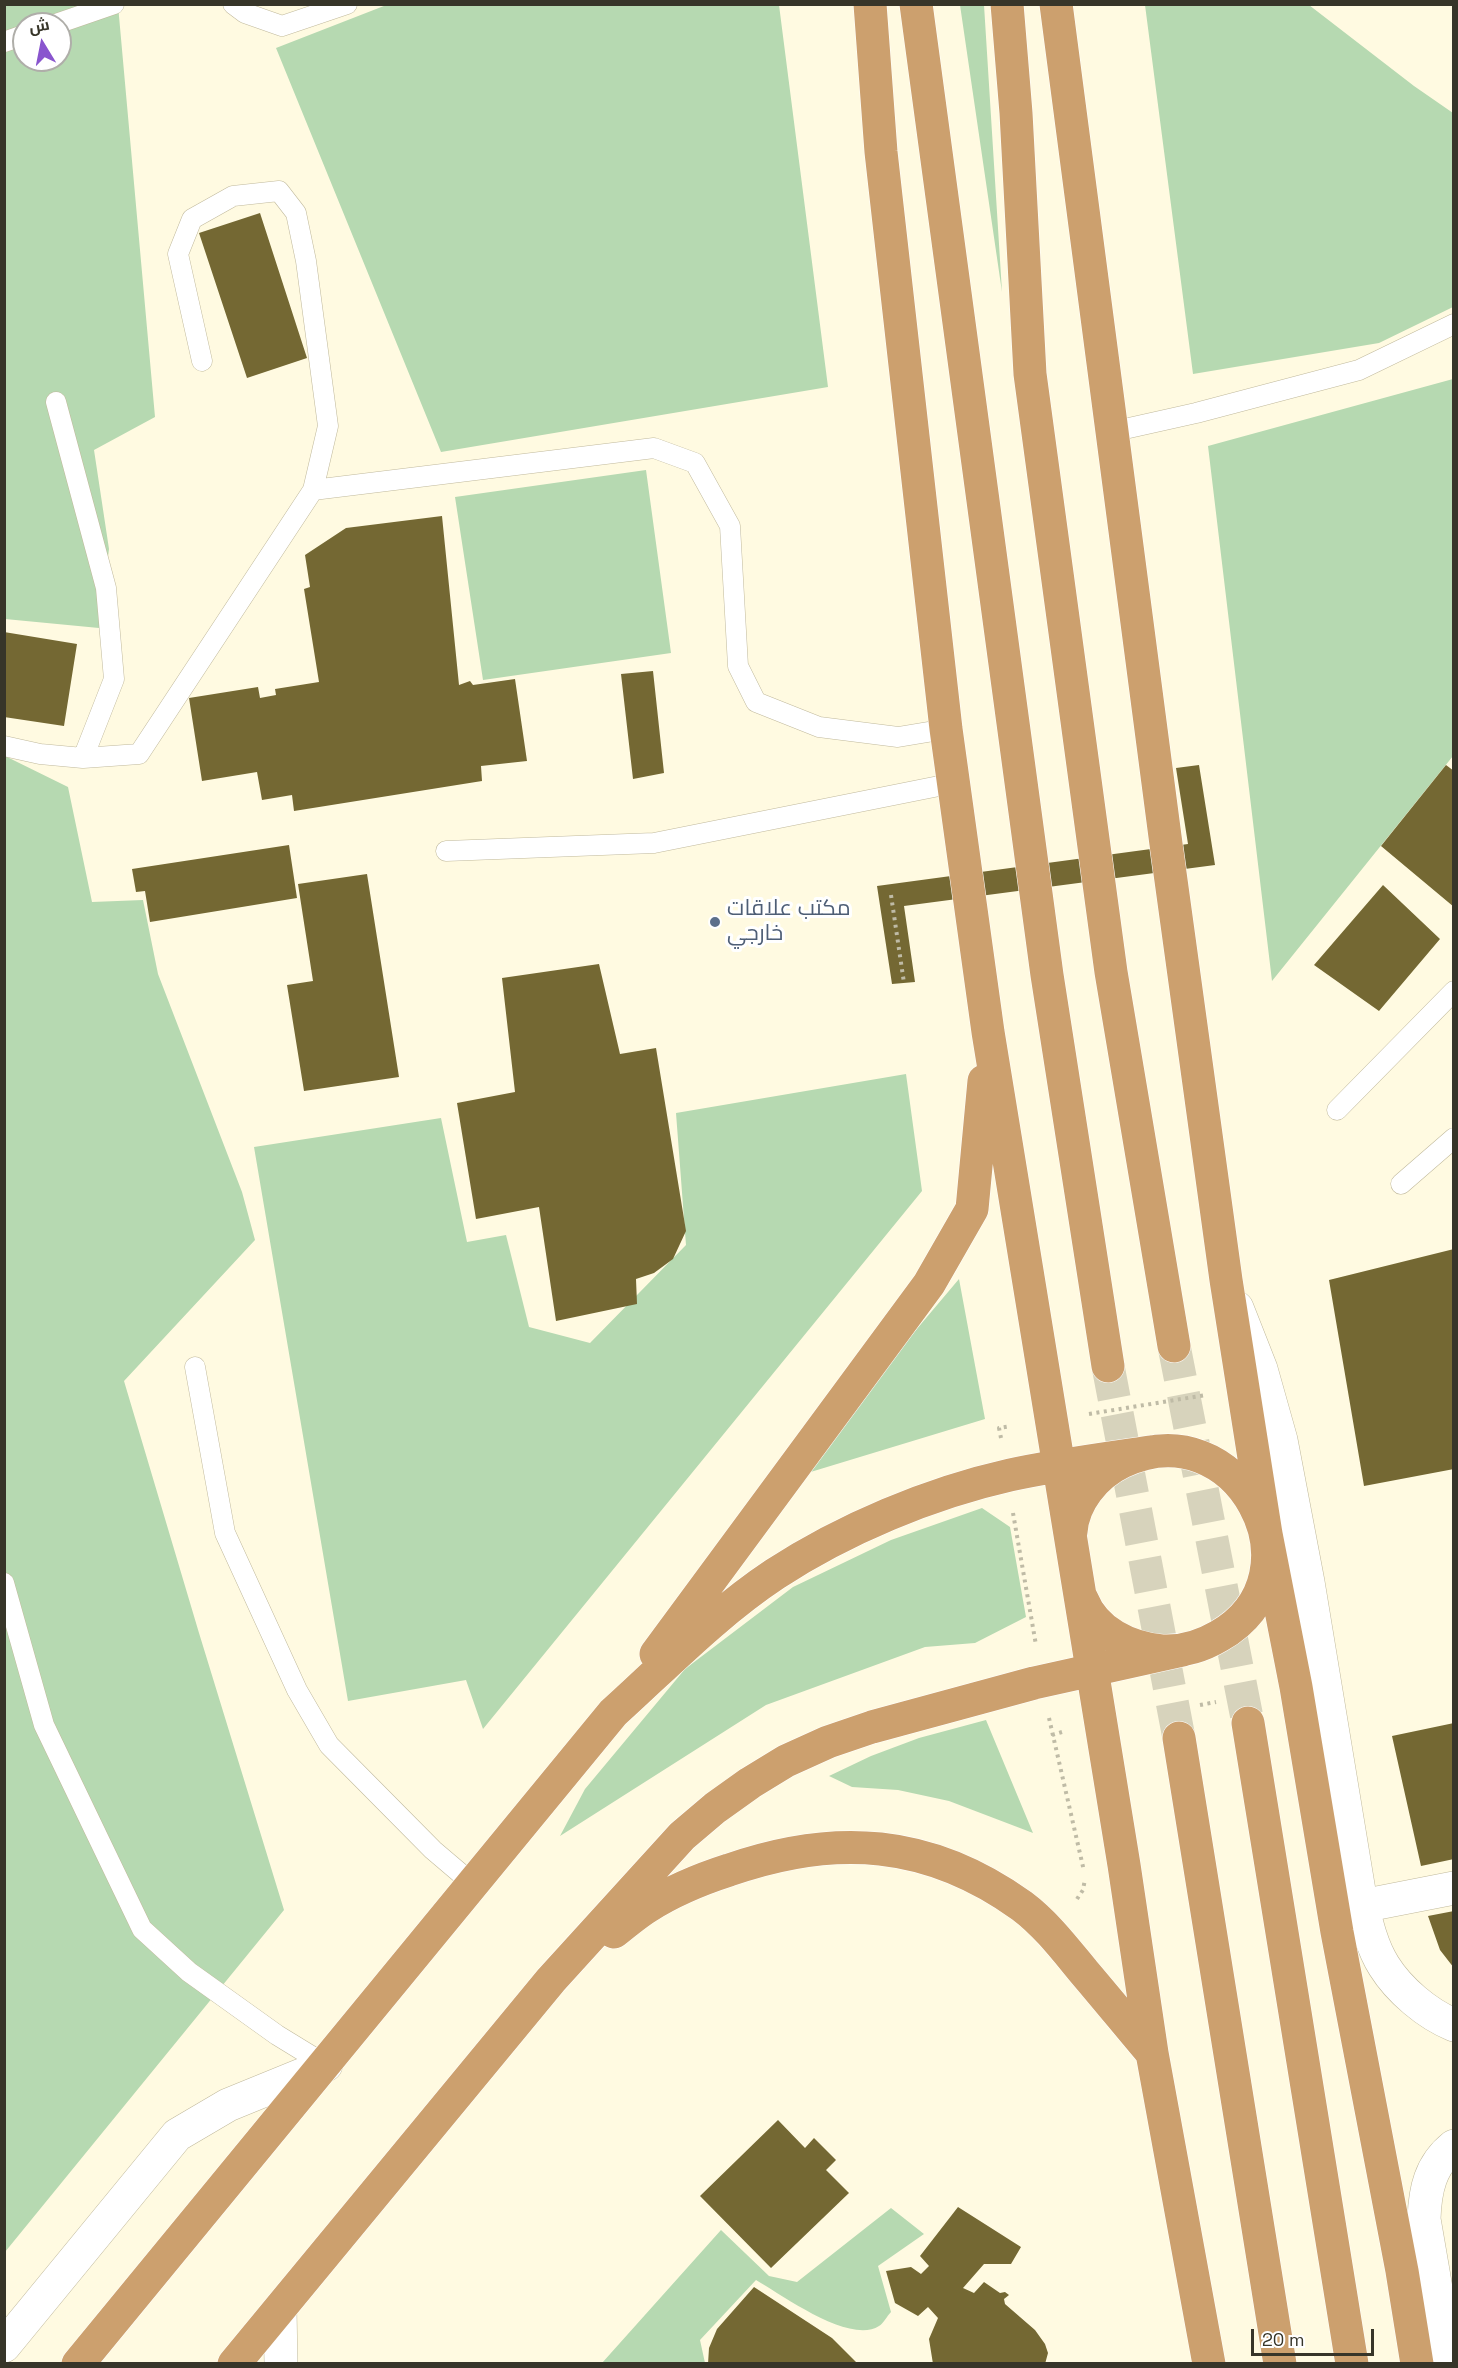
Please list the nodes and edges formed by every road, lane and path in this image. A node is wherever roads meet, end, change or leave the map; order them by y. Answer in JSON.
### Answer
{"nodes":[{"id":1,"x":114,"y":4,"type":"edge"},
{"id":2,"x":233,"y":4,"type":"edge"},
{"id":3,"x":347,"y":4,"type":"edge"},
{"id":4,"x":870,"y":4,"type":"edge"},
{"id":5,"x":916,"y":4,"type":"edge"},
{"id":6,"x":1006,"y":4,"type":"edge"},
{"id":7,"x":1056,"y":4,"type":"edge"},
{"id":8,"x":72,"y":18,"type":"edge"},
{"id":9,"x":1454,"y":324,"type":"edge"},
{"id":10,"x":202,"y":361,"type":"dead end"},
{"id":11,"x":56,"y":402,"type":"dead end"},
{"id":12,"x":1111,"y":432,"type":"junction"},
{"id":13,"x":313,"y":490,"type":"junction"},
{"id":14,"x":946,"y":729,"type":"junction"},
{"id":15,"x":4,"y":746,"type":"edge"},
{"id":16,"x":83,"y":758,"type":"junction"},
{"id":17,"x":954,"y":783,"type":"junction"},
{"id":18,"x":447,"y":851,"type":"dead end"},
{"id":19,"x":891,"y":895,"type":"dead end"},
{"id":20,"x":904,"y":983,"type":"dead end"},
{"id":21,"x":1454,"y":991,"type":"edge"},
{"id":22,"x":988,"y":1032,"type":"junction"},
{"id":23,"x":1337,"y":1110,"type":"dead end"},
{"id":24,"x":1454,"y":1138,"type":"edge"},
{"id":25,"x":1401,"y":1184,"type":"dead end"},
{"id":26,"x":1226,"y":1281,"type":"junction"},
{"id":27,"x":1174,"y":1346,"type":"tunnel mouth"},
{"id":28,"x":1107,"y":1366,"type":"tunnel mouth"},
{"id":29,"x":195,"y":1367,"type":"dead end"},
{"id":30,"x":1211,"y":1394,"type":"dead end"},
{"id":31,"x":1085,"y":1414,"type":"dead end"},
{"id":32,"x":1011,"y":1426,"type":"dead end"},
{"id":33,"x":1001,"y":1441,"type":"dead end"},
{"id":34,"x":1150,"y":1452,"type":"junction"},
{"id":35,"x":1059,"y":1465,"type":"junction"},
{"id":36,"x":1011,"y":1504,"type":"dead end"},
{"id":37,"x":1266,"y":1534,"type":"junction"},
{"id":38,"x":1070,"y":1537,"type":"junction"},
{"id":39,"x":4,"y":1583,"type":"edge"},
{"id":40,"x":1079,"y":1592,"type":"junction"},
{"id":41,"x":1183,"y":1650,"type":"junction"},
{"id":42,"x":1038,"y":1652,"type":"dead end"},
{"id":43,"x":1092,"y":1670,"type":"junction"},
{"id":44,"x":1220,"y":1702,"type":"dead end"},
{"id":45,"x":1197,"y":1706,"type":"dead end"},
{"id":46,"x":613,"y":1713,"type":"junction"},
{"id":47,"x":1049,"y":1718,"type":"dead end"},
{"id":48,"x":1248,"y":1724,"type":"tunnel mouth"},
{"id":49,"x":1062,"y":1732,"type":"dead end"},
{"id":50,"x":1052,"y":1735,"type":"junction"},
{"id":51,"x":1179,"y":1738,"type":"tunnel mouth"},
{"id":52,"x":473,"y":1884,"type":"junction"},
{"id":53,"x":1454,"y":1888,"type":"edge"},
{"id":54,"x":1077,"y":1899,"type":"dead end"},
{"id":55,"x":1362,"y":1906,"type":"junction"},
{"id":56,"x":550,"y":1980,"type":"junction"},
{"id":57,"x":1454,"y":2025,"type":"edge"},
{"id":58,"x":1152,"y":2053,"type":"junction"},
{"id":59,"x":326,"y":2065,"type":"junction"},
{"id":60,"x":1454,"y":2145,"type":"edge"},
{"id":61,"x":280,"y":2309,"type":"junction"},
{"id":62,"x":4,"y":2346,"type":"edge"},
{"id":63,"x":284,"y":2362,"type":"edge"},
{"id":64,"x":78,"y":2364,"type":"edge"},
{"id":65,"x":234,"y":2364,"type":"edge"},
{"id":66,"x":1209,"y":2364,"type":"edge"},
{"id":67,"x":1280,"y":2364,"type":"edge"},
{"id":68,"x":1352,"y":2364,"type":"edge"},
{"id":69,"x":1417,"y":2364,"type":"edge"},
{"id":70,"x":1449,"y":2364,"type":"edge"}],
"edges":[{"from":1,"to":8,"type":"lane"},
{"from":2,"to":3,"type":"lane"},
{"from":4,"to":14,"type":"highway"},
{"from":5,"to":28,"type":"highway"},
{"from":6,"to":27,"type":"highway"},
{"from":7,"to":12,"type":"highway"},
{"from":9,"to":12,"type":"lane"},
{"from":10,"to":13,"type":"lane"},
{"from":11,"to":16,"type":"lane"},
{"from":12,"to":26,"type":"highway"},
{"from":13,"to":14,"type":"lane"},
{"from":13,"to":16,"type":"lane"},
{"from":14,"to":17,"type":"highway"},
{"from":15,"to":16,"type":"lane"},
{"from":17,"to":18,"type":"lane"},
{"from":17,"to":22,"type":"highway"},
{"from":19,"to":20,"type":"path"},
{"from":21,"to":23,"type":"lane"},
{"from":22,"to":35,"type":"highway"},
{"from":22,"to":46,"type":"highway"},
{"from":24,"to":25,"type":"lane"},
{"from":26,"to":37,"type":"highway"},
{"from":26,"to":55,"type":"street"},
{"from":29,"to":52,"type":"lane"},
{"from":30,"to":31,"type":"path"},
{"from":32,"to":33,"type":"path"},
{"from":34,"to":35,"type":"highway"},
{"from":34,"to":37,"type":"highway"},
{"from":34,"to":38,"type":"highway"},
{"from":35,"to":38,"type":"highway"},
{"from":35,"to":46,"type":"highway"},
{"from":36,"to":42,"type":"path"},
{"from":37,"to":41,"type":"highway"},
{"from":37,"to":69,"type":"highway"},
{"from":38,"to":40,"type":"highway"},
{"from":39,"to":59,"type":"lane"},
{"from":40,"to":41,"type":"highway"},
{"from":40,"to":43,"type":"highway"},
{"from":41,"to":43,"type":"highway"},
{"from":43,"to":56,"type":"highway"},
{"from":43,"to":58,"type":"highway"},
{"from":44,"to":45,"type":"path"},
{"from":46,"to":52,"type":"highway"},
{"from":47,"to":50,"type":"path"},
{"from":48,"to":68,"type":"highway"},
{"from":49,"to":50,"type":"path"},
{"from":50,"to":54,"type":"path"},
{"from":51,"to":67,"type":"highway"},
{"from":52,"to":59,"type":"highway"},
{"from":53,"to":55,"type":"street"},
{"from":55,"to":57,"type":"street"},
{"from":56,"to":58,"type":"highway"},
{"from":56,"to":61,"type":"highway"},
{"from":58,"to":66,"type":"highway"},
{"from":59,"to":62,"type":"street"},
{"from":59,"to":64,"type":"highway"},
{"from":60,"to":70,"type":"street"},
{"from":61,"to":63,"type":"street"},
{"from":61,"to":65,"type":"highway"}]}
